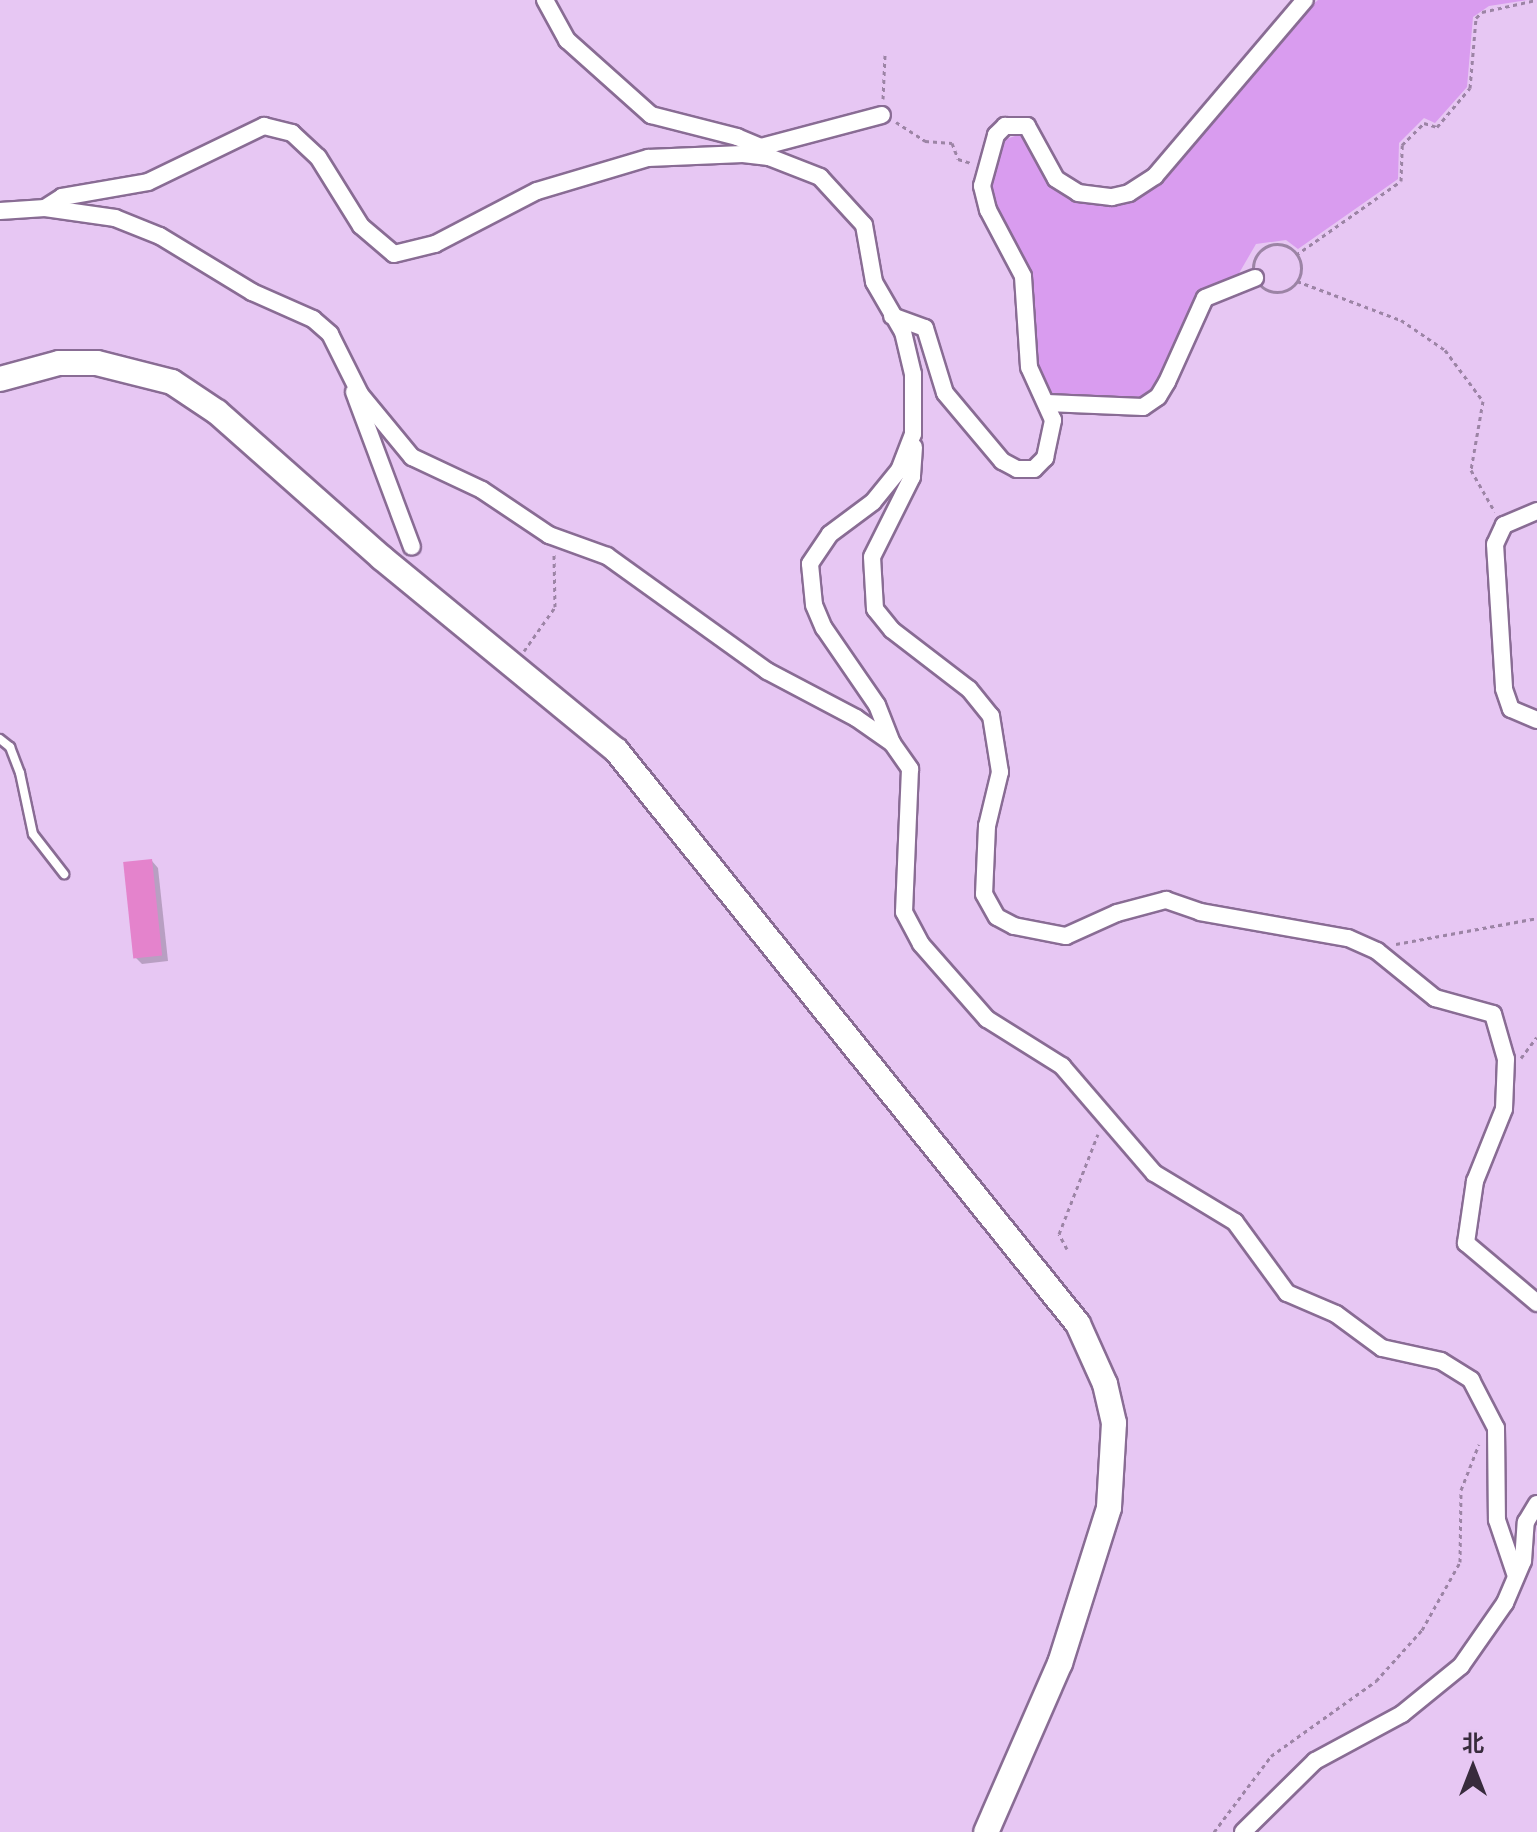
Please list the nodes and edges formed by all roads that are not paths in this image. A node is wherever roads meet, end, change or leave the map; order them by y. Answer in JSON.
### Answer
{"nodes":[{"id":1,"x":545,"y":0,"type":"edge"},
{"id":2,"x":1305,"y":0,"type":"edge"},
{"id":3,"x":882,"y":115,"type":"road end"},
{"id":4,"x":765,"y":152,"type":"junction"},
{"id":5,"x":45,"y":208,"type":"junction"},
{"id":6,"x":0,"y":211,"type":"edge"},
{"id":7,"x":1255,"y":278,"type":"road end"},
{"id":8,"x":892,"y":316,"type":"junction"},
{"id":9,"x":344,"y":360,"type":"junction"},
{"id":10,"x":0,"y":379,"type":"edge"},
{"id":11,"x":1047,"y":403,"type":"junction"},
{"id":12,"x":913,"y":434,"type":"junction"},
{"id":13,"x":1537,"y":511,"type":"edge"},
{"id":14,"x":412,"y":547,"type":"dead end"},
{"id":15,"x":1537,"y":720,"type":"edge"},
{"id":16,"x":0,"y":739,"type":"edge"},
{"id":17,"x":892,"y":743,"type":"junction"},
{"id":18,"x":64,"y":874,"type":"dead end"},
{"id":19,"x":1537,"y":1303,"type":"edge"},
{"id":20,"x":1537,"y":1504,"type":"edge"},
{"id":21,"x":1516,"y":1576,"type":"junction"},
{"id":22,"x":986,"y":1832,"type":"edge"},
{"id":23,"x":1243,"y":1832,"type":"edge"}],
"edges":[{"from":1,"to":4,"type":"street"},
{"from":2,"to":11,"type":"street"},
{"from":3,"to":4,"type":"street"},
{"from":4,"to":5,"type":"street"},
{"from":4,"to":8,"type":"street"},
{"from":5,"to":6,"type":"street"},
{"from":5,"to":9,"type":"street"},
{"from":7,"to":11,"type":"street"},
{"from":8,"to":11,"type":"street"},
{"from":8,"to":12,"type":"street"},
{"from":9,"to":14,"type":"street"},
{"from":9,"to":17,"type":"street"},
{"from":10,"to":22,"type":"street"},
{"from":12,"to":17,"type":"street"},
{"from":12,"to":19,"type":"street"},
{"from":13,"to":15,"type":"street"},
{"from":16,"to":18,"type":"lane"},
{"from":17,"to":21,"type":"street"},
{"from":20,"to":21,"type":"street"},
{"from":21,"to":23,"type":"street"}]}
